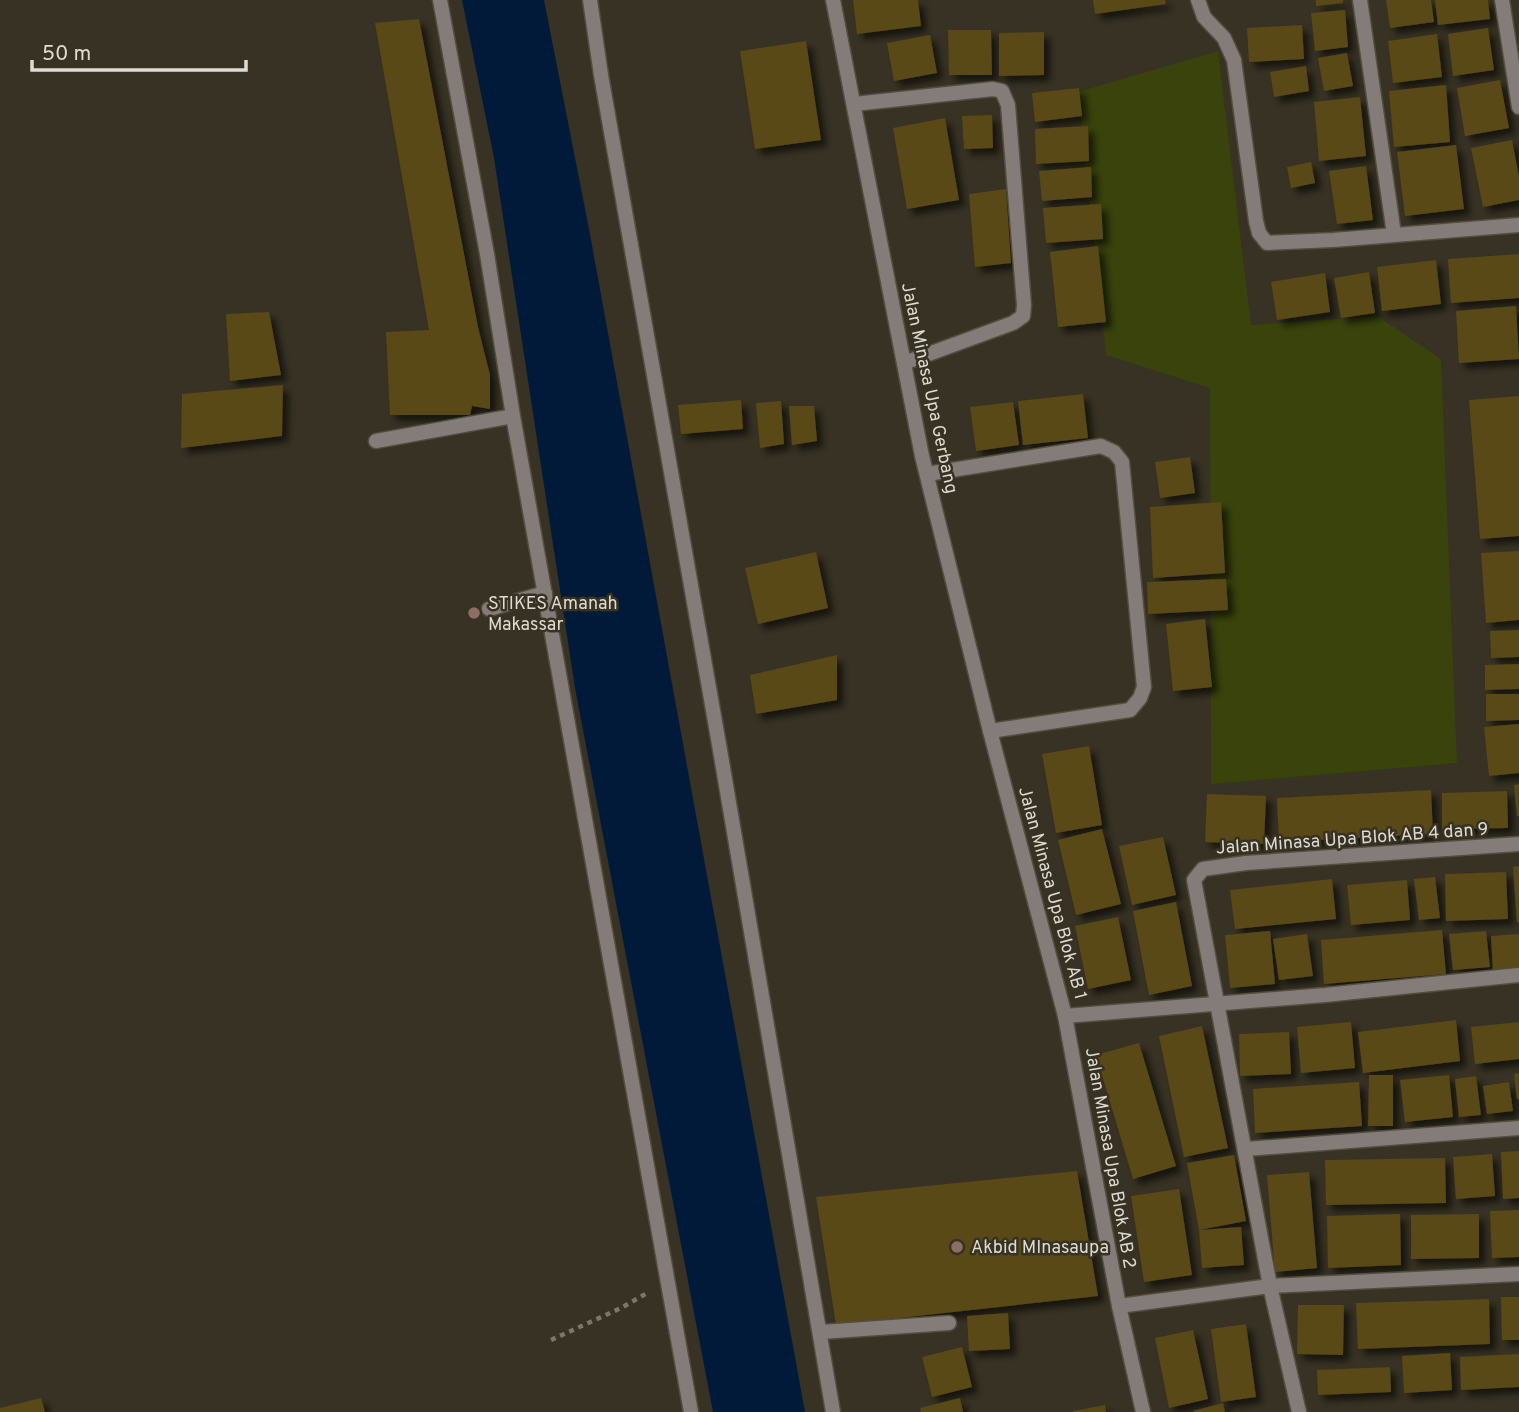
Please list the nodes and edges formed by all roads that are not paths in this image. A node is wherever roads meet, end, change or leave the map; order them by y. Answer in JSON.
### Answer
{"nodes":[{"id":1,"x":440,"y":0,"type":"edge"},
{"id":2,"x":590,"y":0,"type":"edge"},
{"id":3,"x":833,"y":0,"type":"edge"},
{"id":4,"x":1360,"y":0,"type":"edge"},
{"id":5,"x":1502,"y":0,"type":"edge"},
{"id":6,"x":1200,"y":6,"type":"edge"},
{"id":7,"x":854,"y":104,"type":"junction"},
{"id":8,"x":1519,"y":107,"type":"edge"},
{"id":9,"x":1519,"y":225,"type":"edge"},
{"id":10,"x":1394,"y":234,"type":"junction"},
{"id":11,"x":904,"y":363,"type":"junction"},
{"id":12,"x":513,"y":416,"type":"junction"},
{"id":13,"x":376,"y":441,"type":"dead end"},
{"id":14,"x":927,"y":474,"type":"junction"},
{"id":15,"x":545,"y":593,"type":"junction"},
{"id":16,"x":489,"y":609,"type":"dead end"},
{"id":17,"x":990,"y":731,"type":"junction"},
{"id":18,"x":1003,"y":781,"type":"joint"},
{"id":19,"x":1519,"y":844,"type":"edge"},
{"id":20,"x":1519,"y":975,"type":"edge"},
{"id":21,"x":1218,"y":1004,"type":"junction"},
{"id":22,"x":1065,"y":1016,"type":"junction"},
{"id":23,"x":1519,"y":1128,"type":"edge"},
{"id":24,"x":1246,"y":1149,"type":"junction"},
{"id":25,"x":1519,"y":1274,"type":"edge"},
{"id":26,"x":1270,"y":1286,"type":"junction"},
{"id":27,"x":1119,"y":1306,"type":"junction"},
{"id":28,"x":949,"y":1323,"type":"dead end"},
{"id":29,"x":821,"y":1332,"type":"junction"},
{"id":30,"x":691,"y":1412,"type":"edge"},
{"id":31,"x":833,"y":1412,"type":"edge"},
{"id":32,"x":1143,"y":1412,"type":"edge"},
{"id":33,"x":1299,"y":1412,"type":"edge"}],
"edges":[{"from":1,"to":12,"type":"street"},
{"from":2,"to":29,"type":"street"},
{"from":3,"to":7,"type":"street","name":"Jalan Minasa Upa Gerbang"},
{"from":4,"to":10,"type":"street"},
{"from":5,"to":8,"type":"street"},
{"from":6,"to":10,"type":"street"},
{"from":7,"to":11,"type":"street","name":"Jalan Minasa Upa Gerbang"},
{"from":7,"to":11,"type":"street"},
{"from":9,"to":10,"type":"street"},
{"from":11,"to":14,"type":"street","name":"Jalan Minasa Upa Gerbang"},
{"from":12,"to":13,"type":"street"},
{"from":12,"to":15,"type":"street"},
{"from":14,"to":17,"type":"street","name":"Jalan Minasa Upa Gerbang"},
{"from":14,"to":17,"type":"street"},
{"from":15,"to":16,"type":"street"},
{"from":15,"to":30,"type":"street"},
{"from":17,"to":18,"type":"street","name":"Jalan Minasa Upa Gerbang"},
{"from":18,"to":22,"type":"street","name":"Jalan Minasa Upa Blok AB 1"},
{"from":19,"to":21,"type":"street","name":"Jalan Minasa Upa Blok AB 4 dan 9"},
{"from":20,"to":21,"type":"street"},
{"from":21,"to":22,"type":"street"},
{"from":21,"to":24,"type":"street"},
{"from":22,"to":27,"type":"street","name":"Jalan Minasa Upa Blok AB 2"},
{"from":23,"to":24,"type":"street"},
{"from":24,"to":26,"type":"street"},
{"from":25,"to":26,"type":"street"},
{"from":26,"to":27,"type":"street"},
{"from":26,"to":33,"type":"street"},
{"from":27,"to":32,"type":"street","name":"Jalan Minasa Upa Blok AB 2"},
{"from":28,"to":29,"type":"street"},
{"from":29,"to":31,"type":"street"}]}
